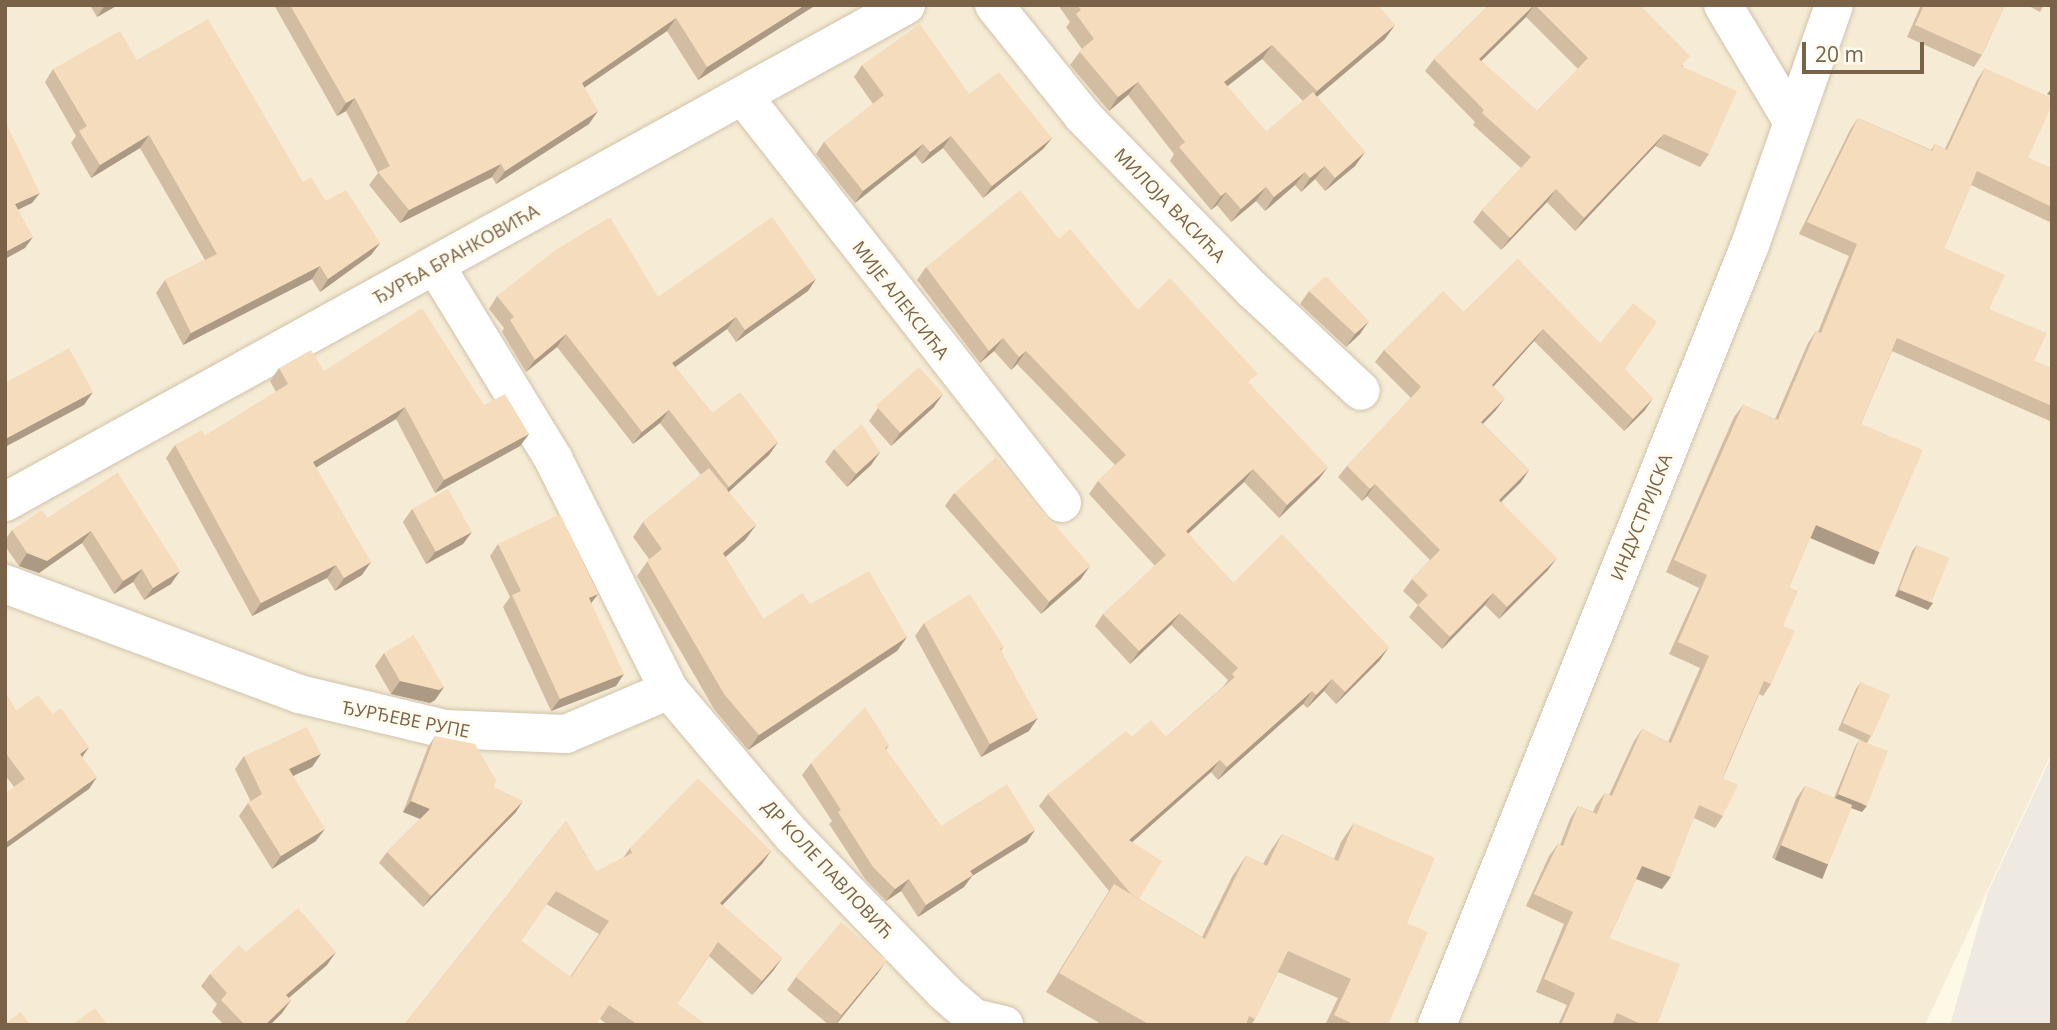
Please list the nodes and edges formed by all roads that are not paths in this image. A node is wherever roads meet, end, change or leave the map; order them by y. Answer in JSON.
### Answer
{"nodes":[{"id":1,"x":906,"y":5,"type":"edge"},
{"id":2,"x":994,"y":5,"type":"edge"},
{"id":3,"x":1723,"y":5,"type":"edge"},
{"id":4,"x":1834,"y":5,"type":"edge"},
{"id":5,"x":743,"y":96,"type":"junction"},
{"id":6,"x":1791,"y":119,"type":"junction"},
{"id":7,"x":435,"y":265,"type":"junction"},
{"id":8,"x":1361,"y":391,"type":"dead end"},
{"id":9,"x":5,"y":502,"type":"edge"},
{"id":10,"x":1062,"y":503,"type":"dead end"},
{"id":11,"x":5,"y":584,"type":"edge"},
{"id":12,"x":669,"y":690,"type":"junction"},
{"id":13,"x":1004,"y":1025,"type":"edge"},
{"id":14,"x":1437,"y":1025,"type":"edge"}],
"edges":[{"from":1,"to":5,"type":"street","name":"ЂУРЂА БРАНКОВИЋА"},
{"from":2,"to":8,"type":"street","name":"МИЛОЈА ВАСИЋА"},
{"from":3,"to":6,"type":"street"},
{"from":4,"to":6,"type":"street","name":"ИНДУСТРИЈСКА"},
{"from":5,"to":7,"type":"street","name":"ЂУРЂА БРАНКОВИЋА"},
{"from":5,"to":10,"type":"street","name":"МИЈЕ АЛЕКСИЋА"},
{"from":6,"to":14,"type":"street","name":"ИНДУСТРИЈСКА"},
{"from":7,"to":9,"type":"street","name":"ЂУРЂА БРАНКОВИЋА"},
{"from":7,"to":12,"type":"street"},
{"from":11,"to":12,"type":"street","name":"ЂУРЂЕВЕ РУПЕ"},
{"from":12,"to":13,"type":"street","name":"ДР КОЛЕ ПАВЛОВИЋ"}]}
